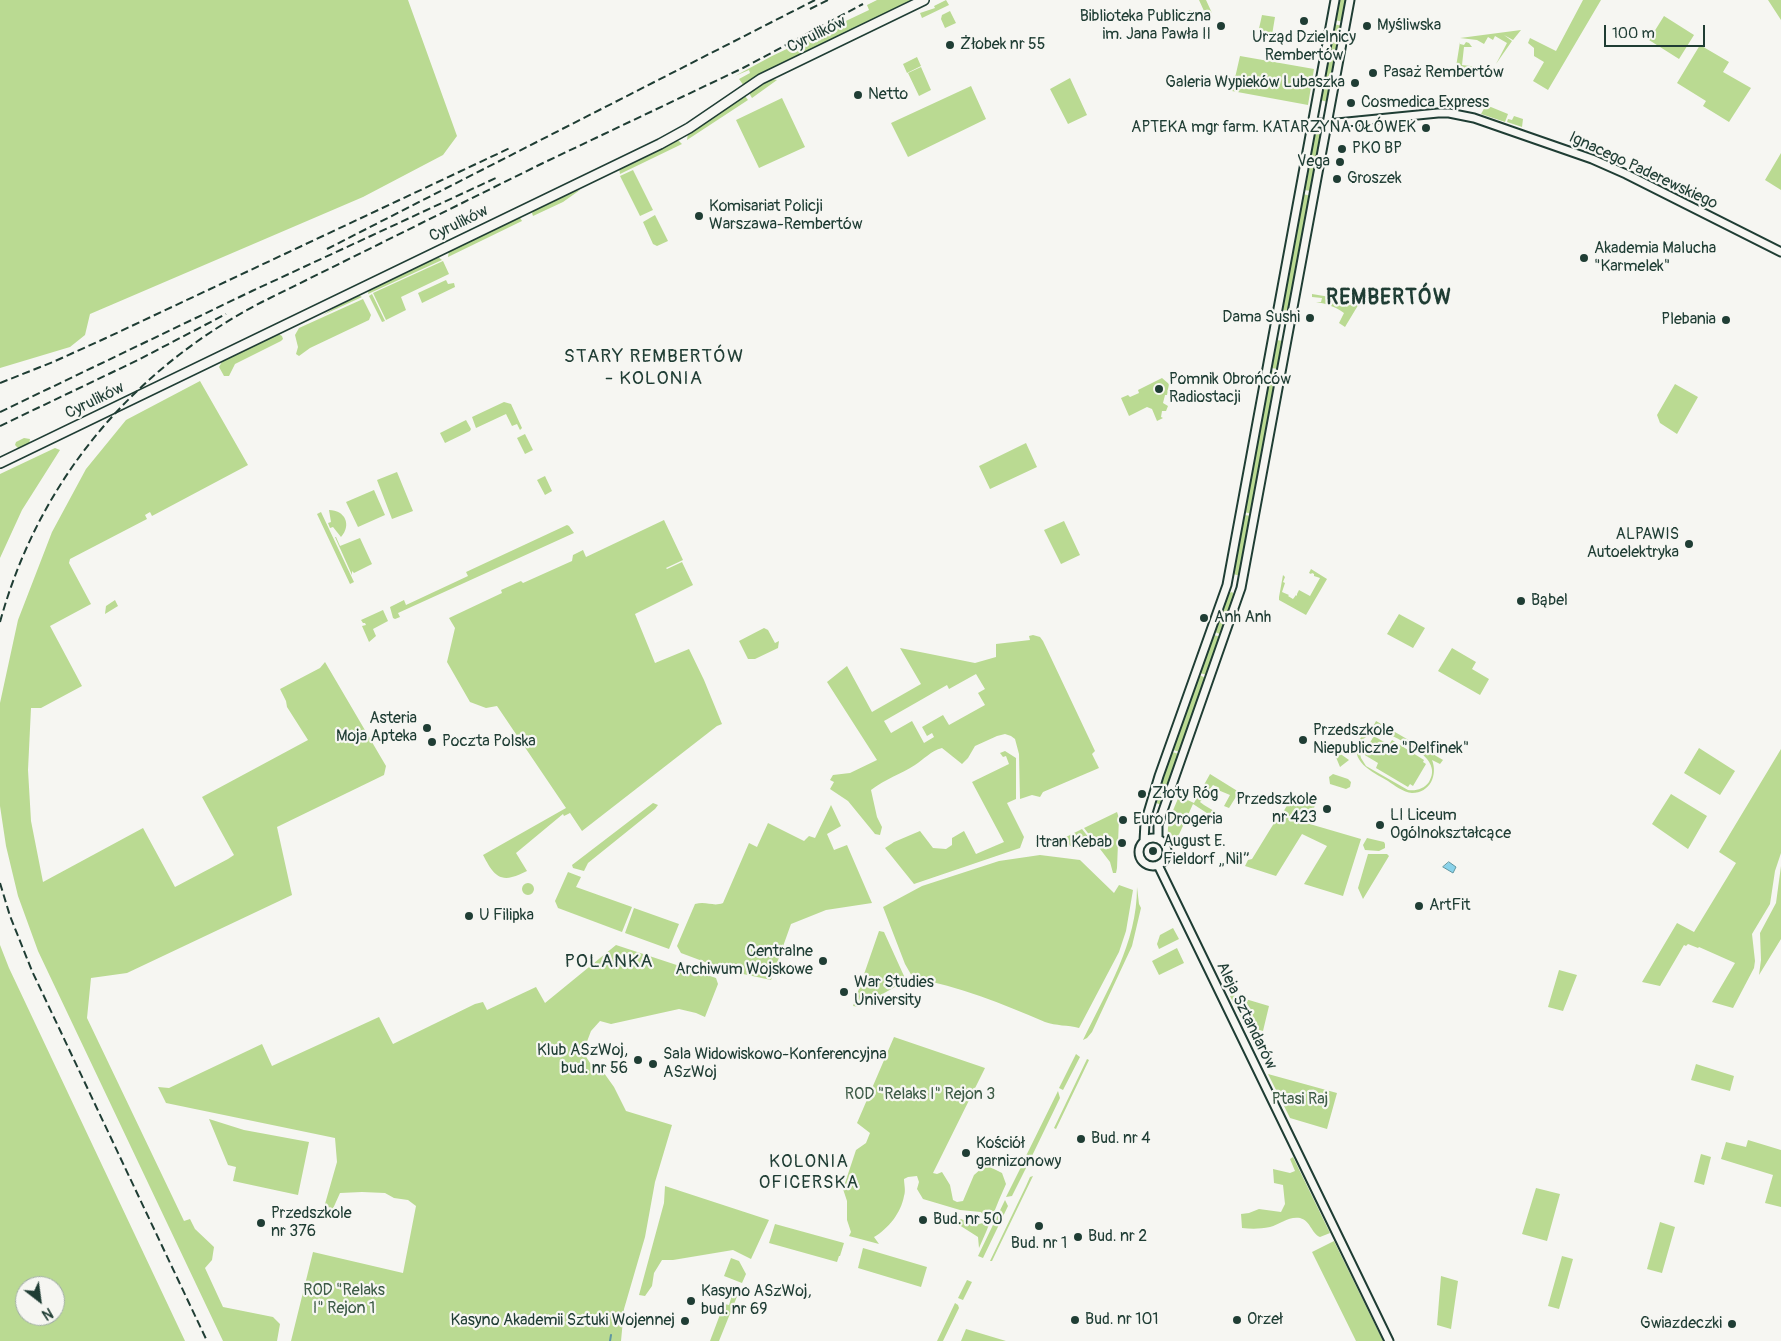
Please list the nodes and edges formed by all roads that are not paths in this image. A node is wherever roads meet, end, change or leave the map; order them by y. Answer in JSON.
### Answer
{"nodes":[{"id":1,"x":924,"y":0,"type":"edge"},
{"id":2,"x":1335,"y":0,"type":"edge"},
{"id":3,"x":1350,"y":0,"type":"edge"},
{"id":4,"x":1312,"y":122,"type":"junction"},
{"id":5,"x":1328,"y":124,"type":"junction"},
{"id":6,"x":1781,"y":252,"type":"edge"},
{"id":7,"x":0,"y":463,"type":"edge"},
{"id":8,"x":1158,"y":838,"type":"junction"},
{"id":9,"x":1144,"y":841,"type":"junction"},
{"id":10,"x":1158,"y":865,"type":"junction"},
{"id":11,"x":1389,"y":1341,"type":"edge"}],
"edges":[{"from":1,"to":7,"type":"main road","name":"Cyrulików"},
{"from":2,"to":4,"type":"street"},
{"from":3,"to":5,"type":"street"},
{"from":4,"to":5,"type":"street","name":"Ignacego Paderewskiego"},
{"from":4,"to":9,"type":"street"},
{"from":5,"to":6,"type":"street","name":"Ignacego Paderewskiego"},
{"from":5,"to":8,"type":"street"},
{"from":8,"to":9,"type":"street"},
{"from":8,"to":10,"type":"street"},
{"from":9,"to":10,"type":"street"},
{"from":10,"to":11,"type":"street","name":"Aleja Sztandarów"}]}
